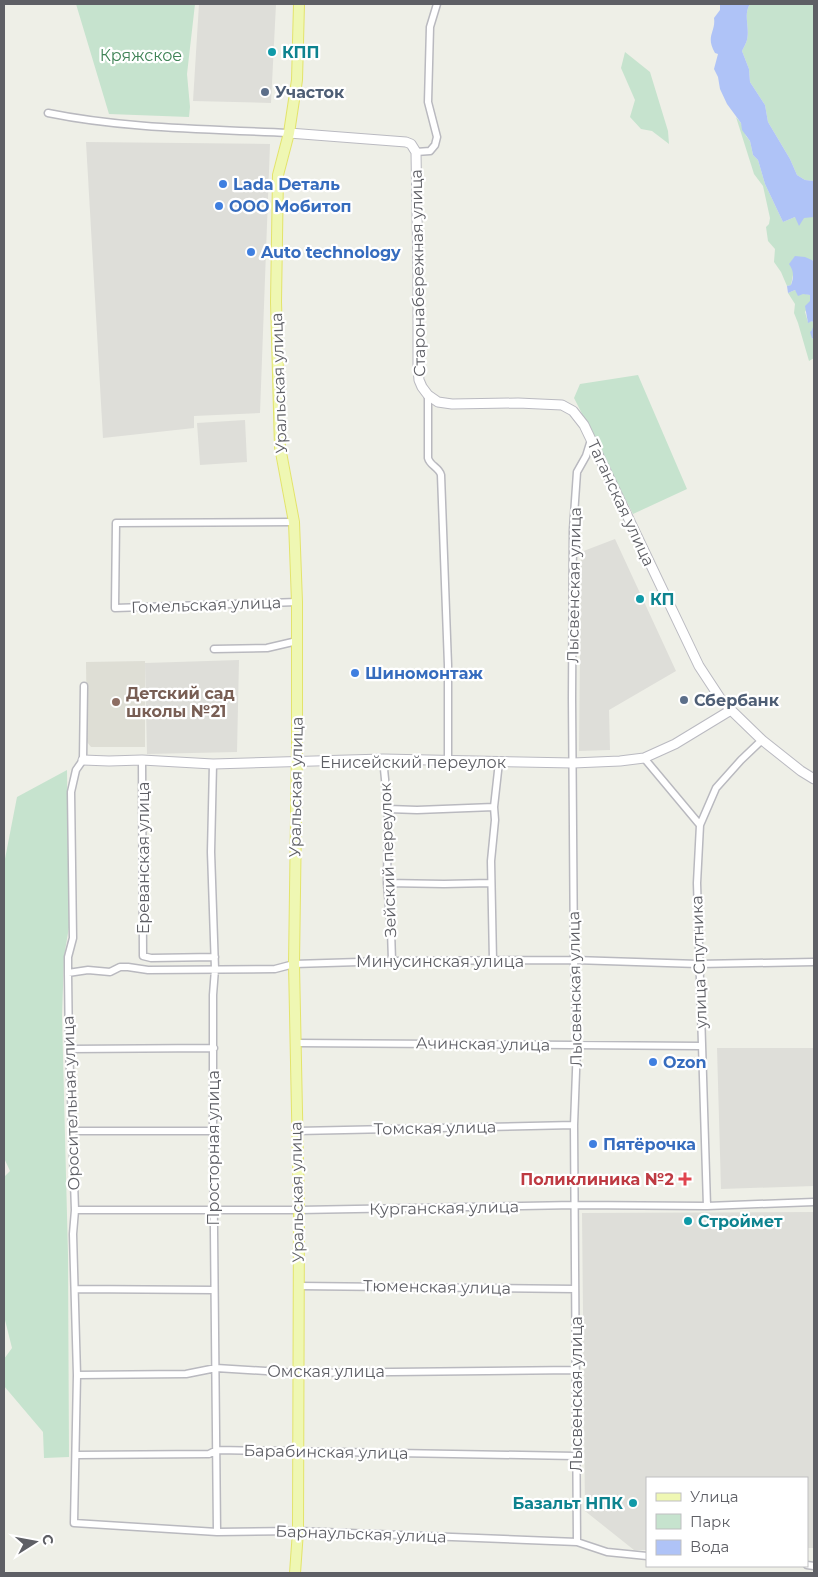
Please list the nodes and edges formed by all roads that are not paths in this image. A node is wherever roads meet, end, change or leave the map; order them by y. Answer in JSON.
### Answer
{"nodes":[{"id":1,"x":299,"y":4,"type":"edge"},
{"id":2,"x":436,"y":4,"type":"edge"},
{"id":3,"x":48,"y":113,"type":"dead end"},
{"id":4,"x":289,"y":133,"type":"junction"},
{"id":5,"x":416,"y":152,"type":"junction"},
{"id":6,"x":428,"y":395,"type":"junction"},
{"id":7,"x":591,"y":440,"type":"junction"},
{"id":8,"x":294,"y":522,"type":"junction"},
{"id":9,"x":297,"y":602,"type":"junction"},
{"id":10,"x":297,"y":641,"type":"junction"},
{"id":11,"x":214,"y":648,"type":"dead end"},
{"id":12,"x":84,"y":686,"type":"dead end"},
{"id":13,"x":731,"y":710,"type":"junction"},
{"id":14,"x":762,"y":740,"type":"junction"},
{"id":15,"x":644,"y":758,"type":"junction"},
{"id":16,"x":384,"y":759,"type":"junction"},
{"id":17,"x":82,"y":760,"type":"junction"},
{"id":18,"x":142,"y":760,"type":"junction"},
{"id":19,"x":448,"y":761,"type":"junction"},
{"id":20,"x":297,"y":762,"type":"junction"},
{"id":21,"x":499,"y":762,"type":"junction"},
{"id":22,"x":573,"y":763,"type":"junction"},
{"id":23,"x":213,"y":764,"type":"junction"},
{"id":24,"x":814,"y":779,"type":"edge"},
{"id":25,"x":494,"y":807,"type":"junction"},
{"id":26,"x":388,"y":809,"type":"junction"},
{"id":27,"x":700,"y":825,"type":"junction"},
{"id":28,"x":387,"y":883,"type":"junction"},
{"id":29,"x":490,"y":883,"type":"junction"},
{"id":30,"x":216,"y":957,"type":"junction"},
{"id":31,"x":574,"y":960,"type":"junction"},
{"id":32,"x":392,"y":961,"type":"junction"},
{"id":33,"x":493,"y":961,"type":"junction"},
{"id":34,"x":814,"y":962,"type":"edge"},
{"id":35,"x":294,"y":964,"type":"junction"},
{"id":36,"x":698,"y":964,"type":"junction"},
{"id":37,"x":216,"y":969,"type":"junction"},
{"id":38,"x":68,"y":973,"type":"junction"},
{"id":39,"x":296,"y":1043,"type":"junction"},
{"id":40,"x":577,"y":1045,"type":"junction"},
{"id":41,"x":701,"y":1046,"type":"junction"},
{"id":42,"x":214,"y":1048,"type":"junction"},
{"id":43,"x":68,"y":1049,"type":"junction"},
{"id":44,"x":574,"y":1125,"type":"junction"},
{"id":45,"x":212,"y":1131,"type":"junction"},
{"id":46,"x":296,"y":1131,"type":"junction"},
{"id":47,"x":72,"y":1132,"type":"junction"},
{"id":48,"x":814,"y":1202,"type":"edge"},
{"id":49,"x":575,"y":1205,"type":"junction"},
{"id":50,"x":707,"y":1206,"type":"junction"},
{"id":51,"x":74,"y":1210,"type":"junction"},
{"id":52,"x":213,"y":1210,"type":"junction"},
{"id":53,"x":299,"y":1210,"type":"junction"},
{"id":54,"x":298,"y":1286,"type":"junction"},
{"id":55,"x":76,"y":1289,"type":"junction"},
{"id":56,"x":575,"y":1289,"type":"junction"},
{"id":57,"x":214,"y":1290,"type":"junction"},
{"id":58,"x":216,"y":1368,"type":"junction"},
{"id":59,"x":576,"y":1370,"type":"junction"},
{"id":60,"x":298,"y":1373,"type":"junction"},
{"id":61,"x":77,"y":1375,"type":"junction"},
{"id":62,"x":217,"y":1450,"type":"junction"},
{"id":63,"x":298,"y":1452,"type":"junction"},
{"id":64,"x":77,"y":1454,"type":"junction"},
{"id":65,"x":576,"y":1456,"type":"junction"},
{"id":66,"x":74,"y":1523,"type":"joint"},
{"id":67,"x":298,"y":1531,"type":"junction"},
{"id":68,"x":217,"y":1532,"type":"junction"},
{"id":69,"x":577,"y":1542,"type":"junction"},
{"id":70,"x":646,"y":1556,"type":"edge"},
{"id":71,"x":295,"y":1573,"type":"edge"}],
"edges":[{"from":1,"to":4,"type":"main road","name":"Уральская улица"},
{"from":2,"to":5,"type":"street","name":"Старонабережная улица"},
{"from":3,"to":4,"type":"street"},
{"from":4,"to":5,"type":"main road"},
{"from":4,"to":8,"type":"main road","name":"Уральская улица"},
{"from":5,"to":6,"type":"main road","name":"Старонабережная улица"},
{"from":6,"to":7,"type":"main road","name":"Таганская улица"},
{"from":6,"to":19,"type":"street","name":"Старонабережная улица"},
{"from":7,"to":13,"type":"main road","name":"Таганская улица"},
{"from":7,"to":22,"type":"street","name":"Лысвенская улица"},
{"from":8,"to":9,"type":"main road","name":"Уральская улица"},
{"from":8,"to":9,"type":"street","name":"Гомельская улица"},
{"from":9,"to":10,"type":"main road","name":"Уральская улица"},
{"from":10,"to":11,"type":"street"},
{"from":10,"to":20,"type":"main road","name":"Уральская улица"},
{"from":12,"to":17,"type":"street","name":"Оросительная улица"},
{"from":13,"to":14,"type":"main road","name":"Таганская улица"},
{"from":13,"to":15,"type":"main road","name":"Енисейский переулок"},
{"from":14,"to":24,"type":"main road","name":"Таганская улица"},
{"from":14,"to":27,"type":"street","name":"улица Спутника"},
{"from":15,"to":22,"type":"main road","name":"Енисейский переулок"},
{"from":15,"to":27,"type":"street"},
{"from":16,"to":19,"type":"main road","name":"Енисейский переулок"},
{"from":16,"to":20,"type":"main road","name":"Енисейский переулок"},
{"from":16,"to":26,"type":"street","name":"Зейский переулок"},
{"from":17,"to":18,"type":"main road","name":"Енисейский переулок"},
{"from":17,"to":38,"type":"street","name":"Оросительная улица"},
{"from":18,"to":23,"type":"main road","name":"Енисейский переулок"},
{"from":18,"to":30,"type":"street","name":"Ереванская улица"},
{"from":19,"to":21,"type":"main road","name":"Енисейский переулок"},
{"from":20,"to":23,"type":"main road","name":"Енисейский переулок"},
{"from":20,"to":35,"type":"main road","name":"Уральская улица"},
{"from":21,"to":22,"type":"main road","name":"Енисейский переулок"},
{"from":21,"to":25,"type":"street"},
{"from":22,"to":31,"type":"street","name":"Лысвенская улица"},
{"from":23,"to":30,"type":"street","name":"Просторная улица"},
{"from":25,"to":26,"type":"street"},
{"from":25,"to":29,"type":"street"},
{"from":26,"to":28,"type":"street","name":"Зейский переулок"},
{"from":27,"to":36,"type":"street","name":"улица Спутника"},
{"from":28,"to":29,"type":"street"},
{"from":28,"to":32,"type":"street","name":"Зейский переулок"},
{"from":29,"to":33,"type":"street"},
{"from":30,"to":37,"type":"street","name":"Просторная улица"},
{"from":31,"to":33,"type":"street","name":"Минусинская улица"},
{"from":31,"to":36,"type":"street","name":"Минусинская улица"},
{"from":31,"to":40,"type":"street","name":"Лысвенская улица"},
{"from":32,"to":33,"type":"street","name":"Минусинская улица"},
{"from":32,"to":35,"type":"street","name":"Минусинская улица"},
{"from":34,"to":36,"type":"street","name":"Минусинская улица"},
{"from":35,"to":37,"type":"street","name":"Минусинская улица"},
{"from":35,"to":39,"type":"main road","name":"Уральская улица"},
{"from":36,"to":41,"type":"street","name":"улица Спутника"},
{"from":37,"to":38,"type":"street","name":"Минусинская улица"},
{"from":37,"to":42,"type":"street","name":"Просторная улица"},
{"from":38,"to":43,"type":"street","name":"Оросительная улица"},
{"from":39,"to":40,"type":"street","name":"Ачинская улица"},
{"from":39,"to":46,"type":"main road","name":"Уральская улица"},
{"from":40,"to":41,"type":"street","name":"Ачинская улица"},
{"from":40,"to":44,"type":"street","name":"Лысвенская улица"},
{"from":41,"to":50,"type":"street","name":"улица Спутника"},
{"from":42,"to":43,"type":"street"},
{"from":42,"to":45,"type":"street","name":"Просторная улица"},
{"from":43,"to":47,"type":"street","name":"Оросительная улица"},
{"from":44,"to":46,"type":"street","name":"Томская улица"},
{"from":44,"to":49,"type":"street","name":"Лысвенская улица"},
{"from":45,"to":47,"type":"street"},
{"from":45,"to":52,"type":"street","name":"Просторная улица"},
{"from":46,"to":53,"type":"main road","name":"Уральская улица"},
{"from":47,"to":51,"type":"street","name":"Оросительная улица"},
{"from":48,"to":50,"type":"street","name":"Курганская улица"},
{"from":49,"to":50,"type":"street","name":"Курганская улица"},
{"from":49,"to":53,"type":"street","name":"Курганская улица"},
{"from":49,"to":56,"type":"street","name":"Лысвенская улица"},
{"from":51,"to":52,"type":"street","name":"Курганская улица"},
{"from":51,"to":55,"type":"street","name":"Оросительная улица"},
{"from":52,"to":53,"type":"street","name":"Курганская улица"},
{"from":52,"to":57,"type":"street","name":"Просторная улица"},
{"from":53,"to":54,"type":"main road","name":"Уральская улица"},
{"from":54,"to":56,"type":"street","name":"Тюменская улица"},
{"from":54,"to":60,"type":"main road","name":"Уральская улица"},
{"from":55,"to":57,"type":"street"},
{"from":55,"to":61,"type":"street","name":"Оросительная улица"},
{"from":56,"to":59,"type":"street","name":"Лысвенская улица"},
{"from":57,"to":58,"type":"street","name":"Просторная улица"},
{"from":58,"to":60,"type":"street","name":"Омская улица"},
{"from":58,"to":61,"type":"street","name":"Омская улица"},
{"from":58,"to":62,"type":"street","name":"Просторная улица"},
{"from":59,"to":60,"type":"street","name":"Омская улица"},
{"from":59,"to":65,"type":"street","name":"Лысвенская улица"},
{"from":60,"to":63,"type":"main road","name":"Уральская улица"},
{"from":61,"to":64,"type":"street","name":"Оросительная улица"},
{"from":62,"to":63,"type":"street","name":"Барабинская улица"},
{"from":62,"to":64,"type":"street","name":"Барабинская улица"},
{"from":62,"to":68,"type":"street","name":"Просторная улица"},
{"from":63,"to":65,"type":"street","name":"Барабинская улица"},
{"from":63,"to":67,"type":"main road","name":"Уральская улица"},
{"from":64,"to":66,"type":"street","name":"Оросительная улица"},
{"from":65,"to":69,"type":"street","name":"Лысвенская улица"},
{"from":66,"to":68,"type":"street","name":"Барнаульская улица"},
{"from":67,"to":68,"type":"street","name":"Барнаульская улица"},
{"from":67,"to":69,"type":"street","name":"Барнаульская улица"},
{"from":67,"to":71,"type":"main road","name":"Уральская улица"},
{"from":69,"to":70,"type":"street","name":"Барнаульская улица"}]}
